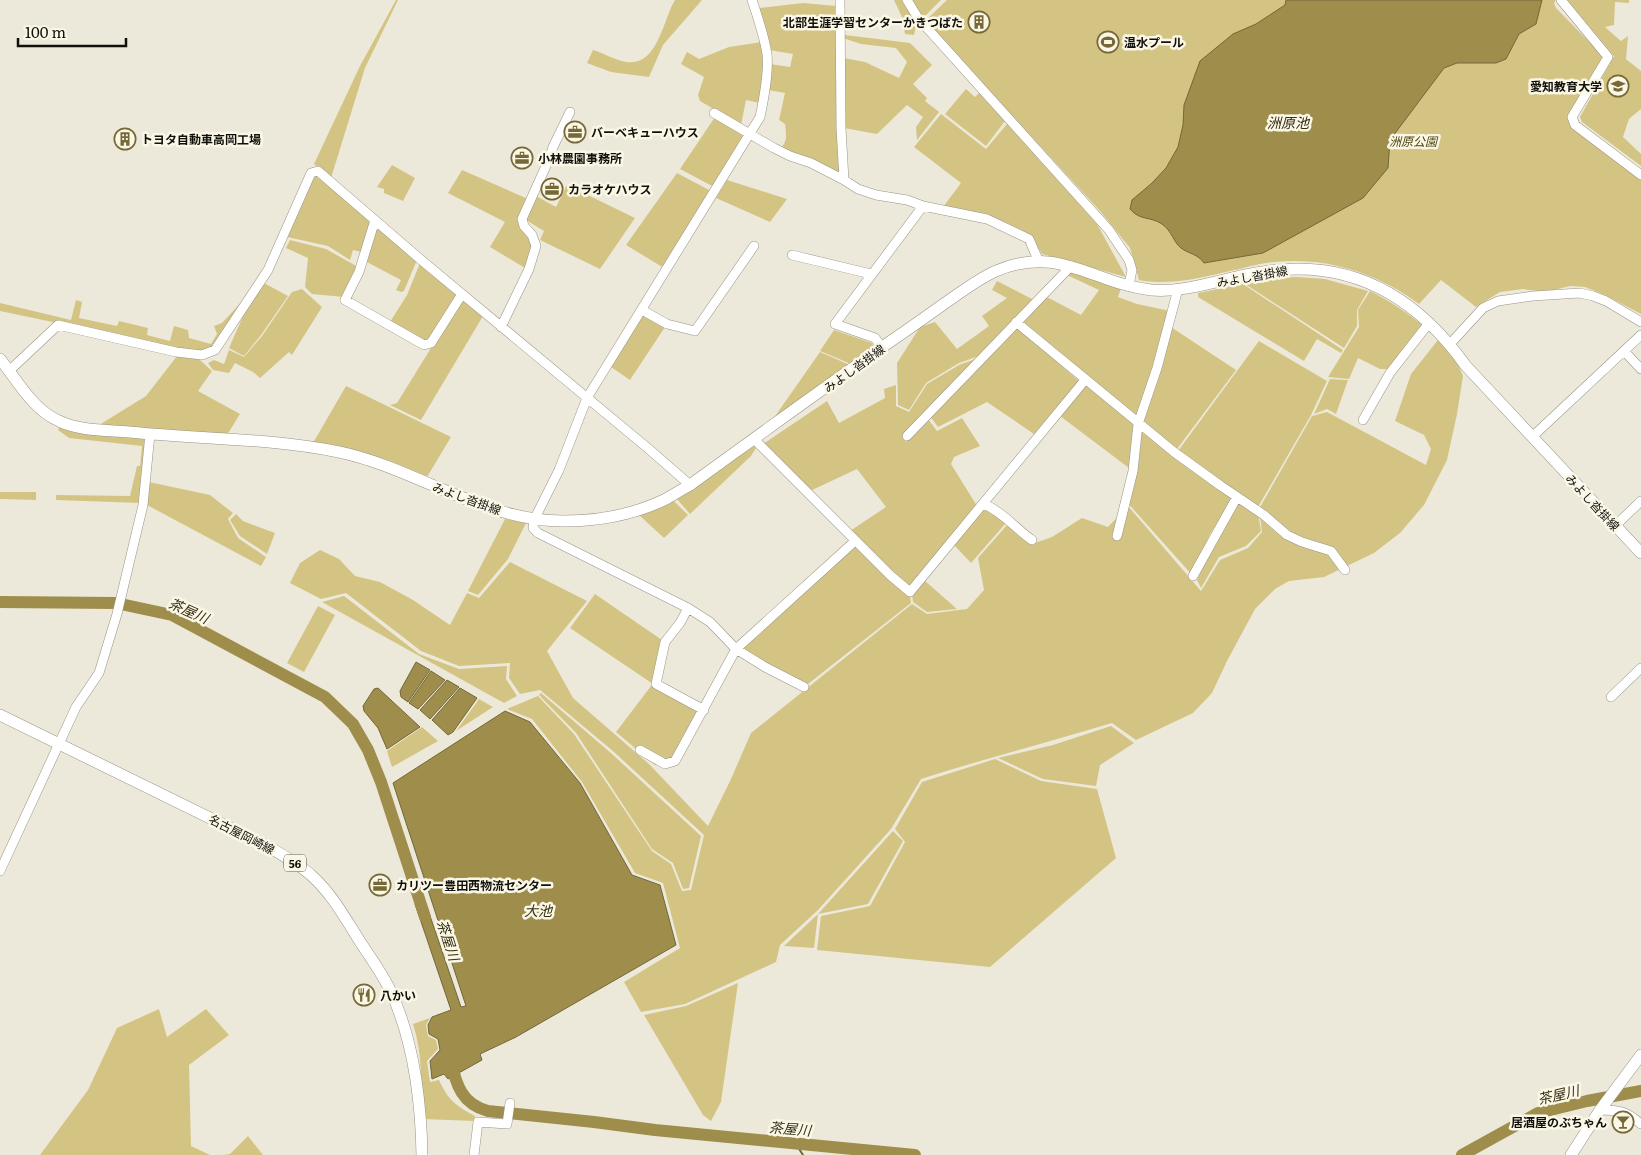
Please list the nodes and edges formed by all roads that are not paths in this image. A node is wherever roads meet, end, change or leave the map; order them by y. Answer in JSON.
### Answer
{"nodes":[{"id":1,"x":752,"y":0,"type":"edge"},
{"id":2,"x":840,"y":0,"type":"edge"},
{"id":3,"x":907,"y":0,"type":"edge"},
{"id":4,"x":1561,"y":0,"type":"edge"},
{"id":5,"x":570,"y":112,"type":"dead end"},
{"id":6,"x":714,"y":113,"type":"dead end"},
{"id":7,"x":750,"y":134,"type":"junction"},
{"id":8,"x":1641,"y":175,"type":"edge"},
{"id":9,"x":844,"y":180,"type":"junction"},
{"id":10,"x":923,"y":206,"type":"junction"},
{"id":11,"x":375,"y":220,"type":"junction"},
{"id":12,"x":754,"y":246,"type":"dead end"},
{"id":13,"x":792,"y":255,"type":"dead end"},
{"id":14,"x":1039,"y":262,"type":"junction"},
{"id":15,"x":1071,"y":266,"type":"junction"},
{"id":16,"x":871,"y":274,"type":"junction"},
{"id":17,"x":1129,"y":285,"type":"junction"},
{"id":18,"x":1178,"y":289,"type":"junction"},
{"id":19,"x":462,"y":294,"type":"junction"},
{"id":20,"x":642,"y":310,"type":"junction"},
{"id":21,"x":1016,"y":322,"type":"junction"},
{"id":22,"x":1641,"y":322,"type":"edge"},
{"id":23,"x":1429,"y":323,"type":"junction"},
{"id":24,"x":501,"y":327,"type":"junction"},
{"id":25,"x":1641,"y":335,"type":"edge"},
{"id":26,"x":1450,"y":344,"type":"junction"},
{"id":27,"x":882,"y":347,"type":"junction"},
{"id":28,"x":1624,"y":351,"type":"junction"},
{"id":29,"x":0,"y":359,"type":"edge"},
{"id":30,"x":1641,"y":368,"type":"edge"},
{"id":31,"x":9,"y":371,"type":"junction"},
{"id":32,"x":1085,"y":380,"type":"junction"},
{"id":33,"x":587,"y":398,"type":"junction"},
{"id":34,"x":1363,"y":420,"type":"dead end"},
{"id":35,"x":1138,"y":424,"type":"junction"},
{"id":36,"x":150,"y":434,"type":"junction"},
{"id":37,"x":907,"y":436,"type":"dead end"},
{"id":38,"x":1532,"y":438,"type":"junction"},
{"id":39,"x":754,"y":439,"type":"junction"},
{"id":40,"x":690,"y":485,"type":"junction"},
{"id":41,"x":1237,"y":496,"type":"junction"},
{"id":42,"x":1641,"y":501,"type":"edge"},
{"id":43,"x":984,"y":504,"type":"junction"},
{"id":44,"x":534,"y":520,"type":"junction"},
{"id":45,"x":1615,"y":526,"type":"junction"},
{"id":46,"x":1117,"y":536,"type":"dead end"},
{"id":47,"x":1032,"y":540,"type":"dead end"},
{"id":48,"x":855,"y":541,"type":"junction"},
{"id":49,"x":1641,"y":553,"type":"edge"},
{"id":50,"x":1345,"y":570,"type":"dead end"},
{"id":51,"x":1193,"y":576,"type":"dead end"},
{"id":52,"x":688,"y":608,"type":"junction"},
{"id":53,"x":736,"y":649,"type":"junction"},
{"id":54,"x":1641,"y":668,"type":"edge"},
{"id":55,"x":804,"y":687,"type":"dead end"},
{"id":56,"x":1611,"y":697,"type":"dead end"},
{"id":57,"x":704,"y":710,"type":"junction"},
{"id":58,"x":0,"y":716,"type":"edge"},
{"id":59,"x":58,"y":745,"type":"junction"},
{"id":60,"x":640,"y":750,"type":"dead end"},
{"id":61,"x":0,"y":871,"type":"edge"},
{"id":62,"x":1641,"y":1055,"type":"edge"},
{"id":63,"x":510,"y":1103,"type":"dead end"},
{"id":64,"x":1600,"y":1110,"type":"junction"},
{"id":65,"x":1641,"y":1124,"type":"edge"},
{"id":66,"x":422,"y":1155,"type":"edge"},
{"id":67,"x":474,"y":1155,"type":"edge"},
{"id":68,"x":1571,"y":1155,"type":"edge"}],
"edges":[{"from":1,"to":7,"type":"street"},
{"from":2,"to":9,"type":"street"},
{"from":3,"to":17,"type":"street"},
{"from":4,"to":8,"type":"street"},
{"from":5,"to":24,"type":"street"},
{"from":6,"to":7,"type":"street"},
{"from":7,"to":9,"type":"street"},
{"from":7,"to":20,"type":"street"},
{"from":9,"to":10,"type":"street"},
{"from":10,"to":14,"type":"street"},
{"from":10,"to":16,"type":"street"},
{"from":11,"to":19,"type":"street"},
{"from":11,"to":19,"type":"street"},
{"from":11,"to":31,"type":"street"},
{"from":12,"to":20,"type":"street"},
{"from":13,"to":16,"type":"street"},
{"from":14,"to":15,"type":"main road","name":"みよし沓掛線"},
{"from":14,"to":27,"type":"main road","name":"みよし沓掛線"},
{"from":15,"to":17,"type":"main road","name":"みよし沓掛線"},
{"from":15,"to":21,"type":"street"},
{"from":16,"to":27,"type":"street"},
{"from":17,"to":18,"type":"main road","name":"みよし沓掛線"},
{"from":18,"to":23,"type":"main road","name":"みよし沓掛線"},
{"from":18,"to":35,"type":"street"},
{"from":19,"to":24,"type":"street"},
{"from":20,"to":33,"type":"street"},
{"from":21,"to":32,"type":"street"},
{"from":21,"to":37,"type":"street"},
{"from":22,"to":26,"type":"street"},
{"from":23,"to":26,"type":"main road","name":"みよし沓掛線"},
{"from":23,"to":34,"type":"street"},
{"from":24,"to":33,"type":"street"},
{"from":25,"to":28,"type":"street"},
{"from":26,"to":38,"type":"main road","name":"みよし沓掛線"},
{"from":27,"to":39,"type":"main road","name":"みよし沓掛線"},
{"from":28,"to":30,"type":"street"},
{"from":28,"to":38,"type":"street"},
{"from":29,"to":31,"type":"main road","name":"みよし沓掛線"},
{"from":31,"to":36,"type":"main road","name":"みよし沓掛線"},
{"from":32,"to":35,"type":"street"},
{"from":32,"to":43,"type":"street"},
{"from":33,"to":40,"type":"street"},
{"from":33,"to":44,"type":"street"},
{"from":35,"to":41,"type":"street"},
{"from":35,"to":46,"type":"street"},
{"from":36,"to":44,"type":"main road","name":"みよし沓掛線"},
{"from":36,"to":59,"type":"street"},
{"from":38,"to":45,"type":"main road","name":"みよし沓掛線"},
{"from":39,"to":40,"type":"main road","name":"みよし沓掛線"},
{"from":39,"to":48,"type":"street"},
{"from":40,"to":44,"type":"main road","name":"みよし沓掛線"},
{"from":41,"to":50,"type":"street"},
{"from":41,"to":51,"type":"street"},
{"from":42,"to":45,"type":"street"},
{"from":43,"to":47,"type":"street"},
{"from":43,"to":48,"type":"street"},
{"from":44,"to":52,"type":"street"},
{"from":45,"to":49,"type":"main road","name":"みよし沓掛線"},
{"from":48,"to":53,"type":"street"},
{"from":52,"to":53,"type":"street"},
{"from":52,"to":57,"type":"street"},
{"from":53,"to":55,"type":"street"},
{"from":53,"to":57,"type":"street"},
{"from":54,"to":56,"type":"street"},
{"from":57,"to":60,"type":"street"},
{"from":58,"to":59,"type":"main road","name":"名古屋岡崎線","number":"56"},
{"from":59,"to":61,"type":"street"},
{"from":59,"to":66,"type":"main road","name":"名古屋岡崎線","number":"56"},
{"from":62,"to":64,"type":"main road"},
{"from":63,"to":67,"type":"street"},
{"from":64,"to":65,"type":"street"},
{"from":64,"to":68,"type":"main road"}]}
